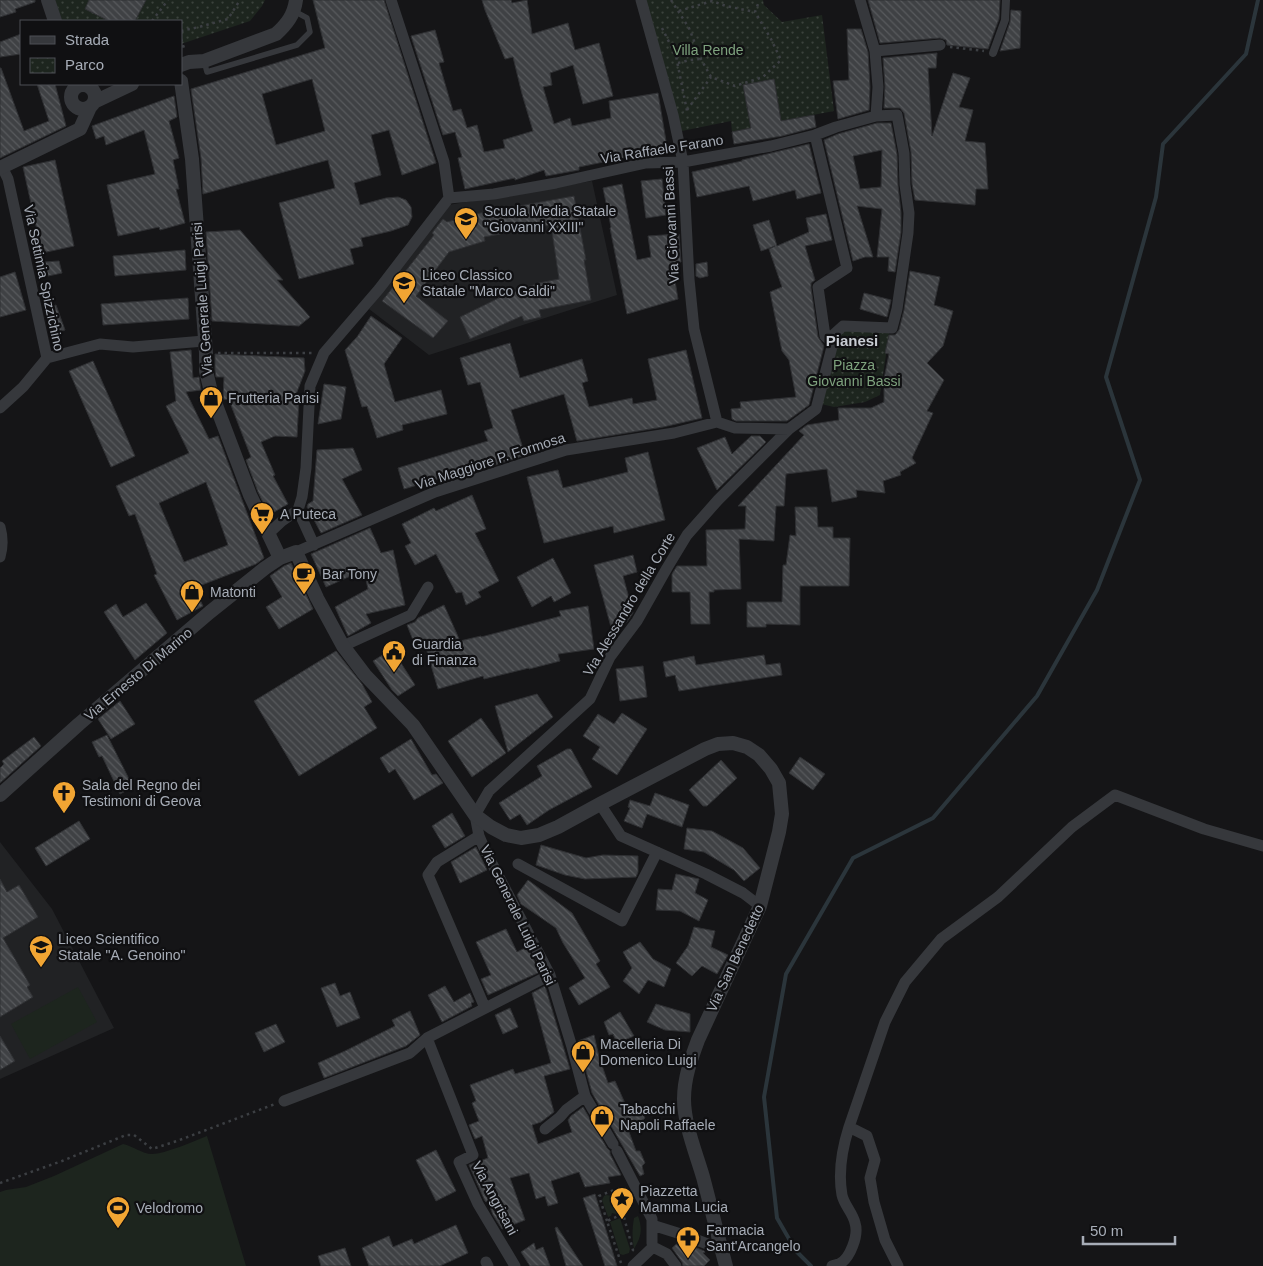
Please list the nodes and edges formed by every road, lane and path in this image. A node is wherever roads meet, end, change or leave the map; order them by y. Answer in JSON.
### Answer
{"nodes":[{"id":1,"x":48,"y":0,"type":"edge"},
{"id":2,"x":168,"y":0,"type":"edge"},
{"id":3,"x":240,"y":0,"type":"edge"},
{"id":4,"x":391,"y":0,"type":"edge"},
{"id":5,"x":641,"y":0,"type":"edge"},
{"id":6,"x":672,"y":0,"type":"edge"},
{"id":7,"x":712,"y":0,"type":"edge"},
{"id":8,"x":758,"y":0,"type":"edge"},
{"id":9,"x":860,"y":0,"type":"edge"},
{"id":10,"x":1006,"y":0,"type":"edge"},
{"id":11,"x":293,"y":4,"type":"edge"},
{"id":12,"x":679,"y":11,"type":"junction"},
{"id":13,"x":754,"y":12,"type":"junction"},
{"id":14,"x":55,"y":20,"type":"edge"},
{"id":15,"x":153,"y":20,"type":"edge"},
{"id":16,"x":658,"y":21,"type":"dead end"},
{"id":17,"x":182,"y":30,"type":"edge"},
{"id":18,"x":182,"y":44,"type":"edge"},
{"id":19,"x":940,"y":45,"type":"joint"},
{"id":20,"x":875,"y":51,"type":"junction"},
{"id":21,"x":993,"y":52,"type":"joint"},
{"id":22,"x":701,"y":60,"type":"junction"},
{"id":23,"x":185,"y":61,"type":"edge"},
{"id":24,"x":204,"y":61,"type":"junction"},
{"id":25,"x":678,"y":63,"type":"junction"},
{"id":26,"x":711,"y":77,"type":"junction"},
{"id":27,"x":86,"y":85,"type":"edge"},
{"id":28,"x":182,"y":85,"type":"edge"},
{"id":29,"x":128,"y":86,"type":"edge"},
{"id":30,"x":70,"y":89,"type":"edge"},
{"id":31,"x":92,"y":104,"type":"junction"},
{"id":32,"x":687,"y":111,"type":"junction"},
{"id":33,"x":673,"y":115,"type":"junction"},
{"id":34,"x":876,"y":116,"type":"junction"},
{"id":35,"x":815,"y":135,"type":"junction"},
{"id":36,"x":684,"y":162,"type":"junction"},
{"id":37,"x":1,"y":167,"type":"edge"},
{"id":38,"x":449,"y":198,"type":"junction"},
{"id":39,"x":832,"y":343,"type":"junction"},
{"id":40,"x":205,"y":347,"type":"junction"},
{"id":41,"x":324,"y":353,"type":"junction"},
{"id":42,"x":47,"y":358,"type":"junction"},
{"id":43,"x":0,"y":408,"type":"edge"},
{"id":44,"x":717,"y":422,"type":"junction"},
{"id":45,"x":789,"y":429,"type":"junction"},
{"id":46,"x":298,"y":510,"type":"junction"},
{"id":47,"x":0,"y":528,"type":"edge"},
{"id":48,"x":268,"y":534,"type":"junction"},
{"id":49,"x":314,"y":546,"type":"junction"},
{"id":50,"x":296,"y":552,"type":"junction"},
{"id":51,"x":0,"y":557,"type":"edge"},
{"id":52,"x":280,"y":558,"type":"junction"},
{"id":53,"x":428,"y":587,"type":"dead end"},
{"id":54,"x":343,"y":646,"type":"junction"},
{"id":55,"x":0,"y":795,"type":"edge"},
{"id":56,"x":600,"y":804,"type":"junction"},
{"id":57,"x":475,"y":815,"type":"junction"},
{"id":58,"x":480,"y":836,"type":"junction"},
{"id":59,"x":1263,"y":846,"type":"edge"},
{"id":60,"x":657,"y":852,"type":"junction"},
{"id":61,"x":518,"y":864,"type":"dead end"},
{"id":62,"x":760,"y":906,"type":"junction"},
{"id":63,"x":550,"y":975,"type":"junction"},
{"id":64,"x":485,"y":1008,"type":"junction"},
{"id":65,"x":427,"y":1038,"type":"junction"},
{"id":66,"x":585,"y":1096,"type":"junction"},
{"id":67,"x":284,"y":1101,"type":"joint"},
{"id":68,"x":849,"y":1127,"type":"junction"},
{"id":69,"x":545,"y":1129,"type":"dead end"},
{"id":70,"x":0,"y":1183,"type":"edge"},
{"id":71,"x":633,"y":1204,"type":"dead end"},
{"id":72,"x":629,"y":1206,"type":"dead end"},
{"id":73,"x":637,"y":1211,"type":"dead end"},
{"id":74,"x":623,"y":1214,"type":"junction"},
{"id":75,"x":607,"y":1222,"type":"junction"},
{"id":76,"x":652,"y":1226,"type":"junction"},
{"id":77,"x":719,"y":1242,"type":"junction"},
{"id":78,"x":637,"y":1246,"type":"dead end"},
{"id":79,"x":653,"y":1247,"type":"junction"},
{"id":80,"x":633,"y":1250,"type":"junction"},
{"id":81,"x":728,"y":1265,"type":"edge"},
{"id":82,"x":515,"y":1266,"type":"edge"},
{"id":83,"x":633,"y":1266,"type":"edge"},
{"id":84,"x":676,"y":1266,"type":"edge"},
{"id":85,"x":832,"y":1266,"type":"edge"},
{"id":86,"x":898,"y":1266,"type":"edge"}],
"edges":[{"from":1,"to":14,"type":"street"},
{"from":2,"to":15,"type":"path"},
{"from":3,"to":17,"type":"path"},
{"from":4,"to":38,"type":"street"},
{"from":5,"to":33,"type":"street","name":"Via Giovanni Bassi"},
{"from":6,"to":12,"type":"path"},
{"from":7,"to":12,"type":"path"},
{"from":7,"to":13,"type":"path"},
{"from":8,"to":13,"type":"path"},
{"from":9,"to":20,"type":"street"},
{"from":10,"to":21,"type":"street"},
{"from":11,"to":23,"type":"street"},
{"from":11,"to":24,"type":"street"},
{"from":11,"to":24,"type":"lane"},
{"from":12,"to":22,"type":"path"},
{"from":13,"to":26,"type":"path"},
{"from":16,"to":25,"type":"path"},
{"from":18,"to":23,"type":"path"},
{"from":19,"to":20,"type":"street"},
{"from":19,"to":21,"type":"path"},
{"from":20,"to":34,"type":"street"},
{"from":22,"to":25,"type":"path"},
{"from":22,"to":26,"type":"path"},
{"from":23,"to":24,"type":"street"},
{"from":25,"to":32,"type":"path"},
{"from":26,"to":32,"type":"path"},
{"from":27,"to":29,"type":"street"},
{"from":27,"to":30,"type":"street"},
{"from":27,"to":31,"type":"street"},
{"from":28,"to":40,"type":"street","name":"Via Generale Luigi Parisi"},
{"from":29,"to":31,"type":"street"},
{"from":30,"to":31,"type":"street"},
{"from":31,"to":37,"type":"street"},
{"from":32,"to":33,"type":"path"},
{"from":33,"to":36,"type":"street","name":"Via Giovanni Bassi"},
{"from":34,"to":35,"type":"street","name":"Via Raffaele Farano"},
{"from":34,"to":39,"type":"street","name":"Via Raffaele Farano"},
{"from":35,"to":36,"type":"street","name":"Via Raffaele Farano"},
{"from":35,"to":39,"type":"street"},
{"from":36,"to":38,"type":"street","name":"Via Raffaele Farano"},
{"from":36,"to":44,"type":"street","name":"Via Giovanni Bassi"},
{"from":37,"to":42,"type":"street","name":"Via Settimia Spizzichino"},
{"from":38,"to":41,"type":"street"},
{"from":39,"to":45,"type":"street","name":"Via Alessandro della Corte"},
{"from":40,"to":41,"type":"path"},
{"from":40,"to":42,"type":"street"},
{"from":40,"to":48,"type":"street","name":"Via Generale Luigi Parisi"},
{"from":41,"to":46,"type":"street"},
{"from":42,"to":43,"type":"street","name":"Via Settimia Spizzichino"},
{"from":44,"to":45,"type":"street","name":"Via Maggiore P. Formosa"},
{"from":44,"to":49,"type":"street","name":"Via Maggiore P. Formosa"},
{"from":45,"to":57,"type":"street","name":"Via Alessandro della Corte"},
{"from":46,"to":48,"type":"street"},
{"from":46,"to":49,"type":"street"},
{"from":47,"to":51,"type":"street"},
{"from":48,"to":52,"type":"street","name":"Via Generale Luigi Parisi"},
{"from":49,"to":50,"type":"street","name":"Via Maggiore P. Formosa"},
{"from":50,"to":52,"type":"street"},
{"from":50,"to":54,"type":"street","name":"Via Generale Luigi Parisi"},
{"from":52,"to":55,"type":"street","name":"Via Ernesto Di Marino"},
{"from":53,"to":54,"type":"street"},
{"from":54,"to":57,"type":"street","name":"Via Generale Luigi Parisi"},
{"from":56,"to":57,"type":"street","name":"Via San Benedetto"},
{"from":56,"to":60,"type":"street"},
{"from":56,"to":62,"type":"street","name":"Via San Benedetto"},
{"from":57,"to":58,"type":"street","name":"Via Generale Luigi Parisi"},
{"from":58,"to":63,"type":"street","name":"Via Generale Luigi Parisi"},
{"from":58,"to":64,"type":"street"},
{"from":59,"to":68,"type":"street"},
{"from":60,"to":61,"type":"street"},
{"from":60,"to":62,"type":"street"},
{"from":62,"to":77,"type":"street","name":"Via San Benedetto"},
{"from":63,"to":64,"type":"street"},
{"from":63,"to":66,"type":"street","name":"Via Generale Luigi Parisi"},
{"from":64,"to":65,"type":"street"},
{"from":65,"to":67,"type":"street"},
{"from":65,"to":82,"type":"street","name":"Via Angrisani"},
{"from":66,"to":69,"type":"street"},
{"from":66,"to":76,"type":"street","name":"Via Generale Luigi Parisi"},
{"from":67,"to":70,"type":"path"},
{"from":68,"to":85,"type":"street"},
{"from":68,"to":86,"type":"street"},
{"from":71,"to":73,"type":"path"},
{"from":72,"to":74,"type":"path"},
{"from":74,"to":75,"type":"path"},
{"from":74,"to":75,"type":"path"},
{"from":74,"to":80,"type":"path"},
{"from":75,"to":80,"type":"path"},
{"from":76,"to":77,"type":"street"},
{"from":76,"to":79,"type":"street","name":"Via Generale Luigi Parisi"},
{"from":77,"to":81,"type":"street","name":"Via San Benedetto"},
{"from":78,"to":80,"type":"path"},
{"from":79,"to":83,"type":"street"},
{"from":79,"to":84,"type":"street"}]}
